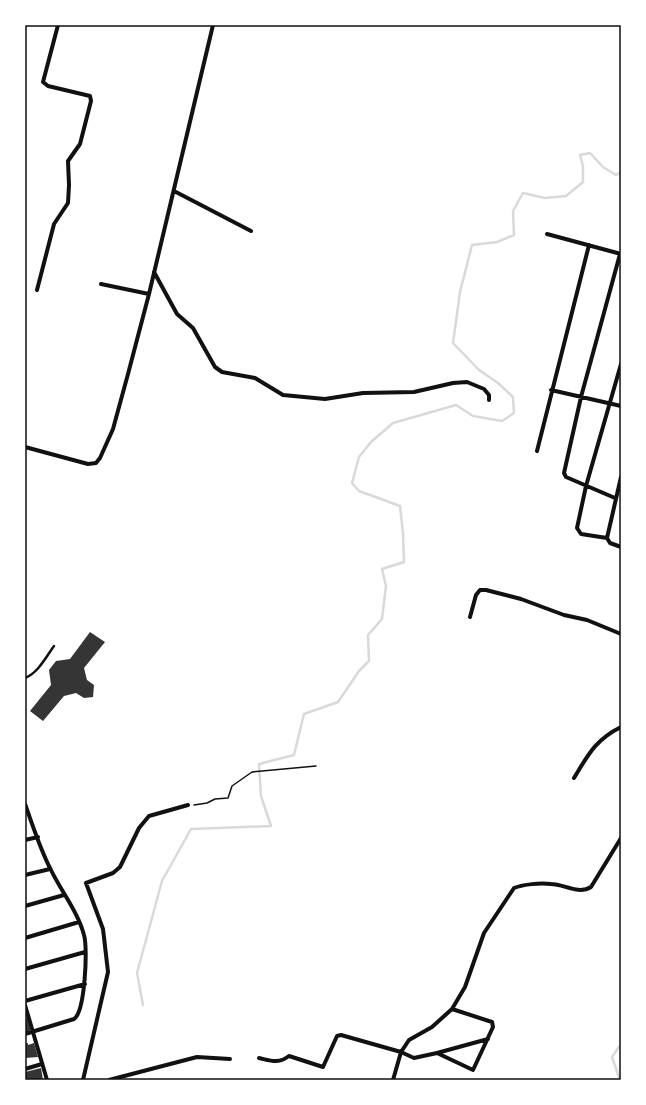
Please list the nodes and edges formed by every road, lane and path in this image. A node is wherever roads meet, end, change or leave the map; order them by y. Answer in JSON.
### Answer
{"nodes":[{"id":1,"x":58,"y":25,"type":"edge"},
{"id":2,"x":214,"y":25,"type":"edge"},
{"id":3,"x":174,"y":191,"type":"junction"},
{"id":4,"x":251,"y":231,"type":"dead end"},
{"id":5,"x":546,"y":234,"type":"dead end"},
{"id":6,"x":589,"y":245,"type":"junction"},
{"id":7,"x":621,"y":254,"type":"edge"},
{"id":8,"x":154,"y":272,"type":"junction"},
{"id":9,"x":101,"y":284,"type":"dead end"},
{"id":10,"x":37,"y":290,"type":"dead end"},
{"id":11,"x":149,"y":294,"type":"junction"},
{"id":12,"x":621,"y":364,"type":"edge"},
{"id":13,"x":551,"y":390,"type":"junction"},
{"id":14,"x":581,"y":397,"type":"junction"},
{"id":15,"x":489,"y":400,"type":"dead end"},
{"id":16,"x":610,"y":404,"type":"junction"},
{"id":17,"x":621,"y":406,"type":"edge"},
{"id":18,"x":25,"y":447,"type":"edge"},
{"id":19,"x":537,"y":451,"type":"dead end"},
{"id":20,"x":621,"y":477,"type":"edge"},
{"id":21,"x":586,"y":486,"type":"junction"},
{"id":22,"x":615,"y":498,"type":"junction"},
{"id":23,"x":607,"y":538,"type":"junction"},
{"id":24,"x":621,"y":547,"type":"edge"},
{"id":25,"x":470,"y":617,"type":"dead end"},
{"id":26,"x":621,"y":634,"type":"edge"},
{"id":27,"x":54,"y":646,"type":"dead end"},
{"id":28,"x":25,"y":678,"type":"edge"},
{"id":29,"x":621,"y":727,"type":"edge"},
{"id":30,"x":316,"y":766,"type":"dead end"},
{"id":31,"x":574,"y":778,"type":"dead end"},
{"id":32,"x":25,"y":804,"type":"edge"},
{"id":33,"x":188,"y":805,"type":"joint"},
{"id":34,"x":38,"y":837,"type":"junction"},
{"id":35,"x":621,"y":838,"type":"edge"},
{"id":36,"x":25,"y":840,"type":"edge"},
{"id":37,"x":50,"y":869,"type":"junction"},
{"id":38,"x":25,"y":876,"type":"edge"},
{"id":39,"x":64,"y":895,"type":"junction"},
{"id":40,"x":25,"y":906,"type":"edge"},
{"id":41,"x":80,"y":922,"type":"junction"},
{"id":42,"x":25,"y":938,"type":"edge"},
{"id":43,"x":85,"y":952,"type":"junction"},
{"id":44,"x":25,"y":969,"type":"edge"},
{"id":45,"x":85,"y":984,"type":"junction"},
{"id":46,"x":25,"y":1001,"type":"edge"},
{"id":47,"x":25,"y":1005,"type":"edge"},
{"id":48,"x":452,"y":1009,"type":"junction"},
{"id":49,"x":33,"y":1032,"type":"junction"},
{"id":50,"x":25,"y":1034,"type":"edge"},
{"id":51,"x":488,"y":1039,"type":"junction"},
{"id":52,"x":401,"y":1052,"type":"junction"},
{"id":53,"x":437,"y":1053,"type":"junction"},
{"id":54,"x":260,"y":1058,"type":"dead end"},
{"id":55,"x":230,"y":1059,"type":"dead end"},
{"id":56,"x":42,"y":1064,"type":"junction"},
{"id":57,"x":25,"y":1069,"type":"edge"},
{"id":58,"x":47,"y":1080,"type":"edge"},
{"id":59,"x":83,"y":1080,"type":"edge"},
{"id":60,"x":109,"y":1080,"type":"edge"},
{"id":61,"x":393,"y":1080,"type":"edge"}],
"edges":[{"from":1,"to":10,"type":"street"},
{"from":2,"to":3,"type":"street"},
{"from":3,"to":4,"type":"street"},
{"from":3,"to":8,"type":"street"},
{"from":5,"to":6,"type":"street"},
{"from":6,"to":7,"type":"street"},
{"from":6,"to":13,"type":"street"},
{"from":7,"to":14,"type":"street"},
{"from":8,"to":11,"type":"street"},
{"from":8,"to":15,"type":"street"},
{"from":9,"to":11,"type":"street"},
{"from":11,"to":18,"type":"street"},
{"from":12,"to":16,"type":"street"},
{"from":13,"to":14,"type":"street"},
{"from":13,"to":19,"type":"street"},
{"from":14,"to":16,"type":"street"},
{"from":14,"to":21,"type":"street"},
{"from":16,"to":17,"type":"street"},
{"from":16,"to":21,"type":"street"},
{"from":20,"to":22,"type":"street"},
{"from":21,"to":22,"type":"street"},
{"from":21,"to":23,"type":"street"},
{"from":22,"to":23,"type":"street"},
{"from":23,"to":24,"type":"street"},
{"from":25,"to":26,"type":"street"},
{"from":27,"to":28,"type":"lane"},
{"from":29,"to":31,"type":"street"},
{"from":30,"to":33,"type":"path"},
{"from":32,"to":34,"type":"street"},
{"from":33,"to":59,"type":"street"},
{"from":34,"to":36,"type":"street"},
{"from":34,"to":37,"type":"street"},
{"from":35,"to":48,"type":"street"},
{"from":37,"to":38,"type":"street"},
{"from":37,"to":39,"type":"street"},
{"from":39,"to":40,"type":"street"},
{"from":39,"to":41,"type":"street"},
{"from":41,"to":42,"type":"street"},
{"from":41,"to":43,"type":"street"},
{"from":43,"to":44,"type":"street"},
{"from":43,"to":45,"type":"street"},
{"from":45,"to":46,"type":"street"},
{"from":45,"to":49,"type":"street"},
{"from":47,"to":49,"type":"street"},
{"from":48,"to":51,"type":"street"},
{"from":48,"to":52,"type":"street"},
{"from":49,"to":50,"type":"street"},
{"from":49,"to":56,"type":"street"},
{"from":51,"to":53,"type":"street"},
{"from":51,"to":53,"type":"street"},
{"from":52,"to":53,"type":"street"},
{"from":52,"to":54,"type":"street"},
{"from":52,"to":61,"type":"street"},
{"from":55,"to":60,"type":"street"},
{"from":56,"to":57,"type":"street"},
{"from":56,"to":58,"type":"street"}]}
